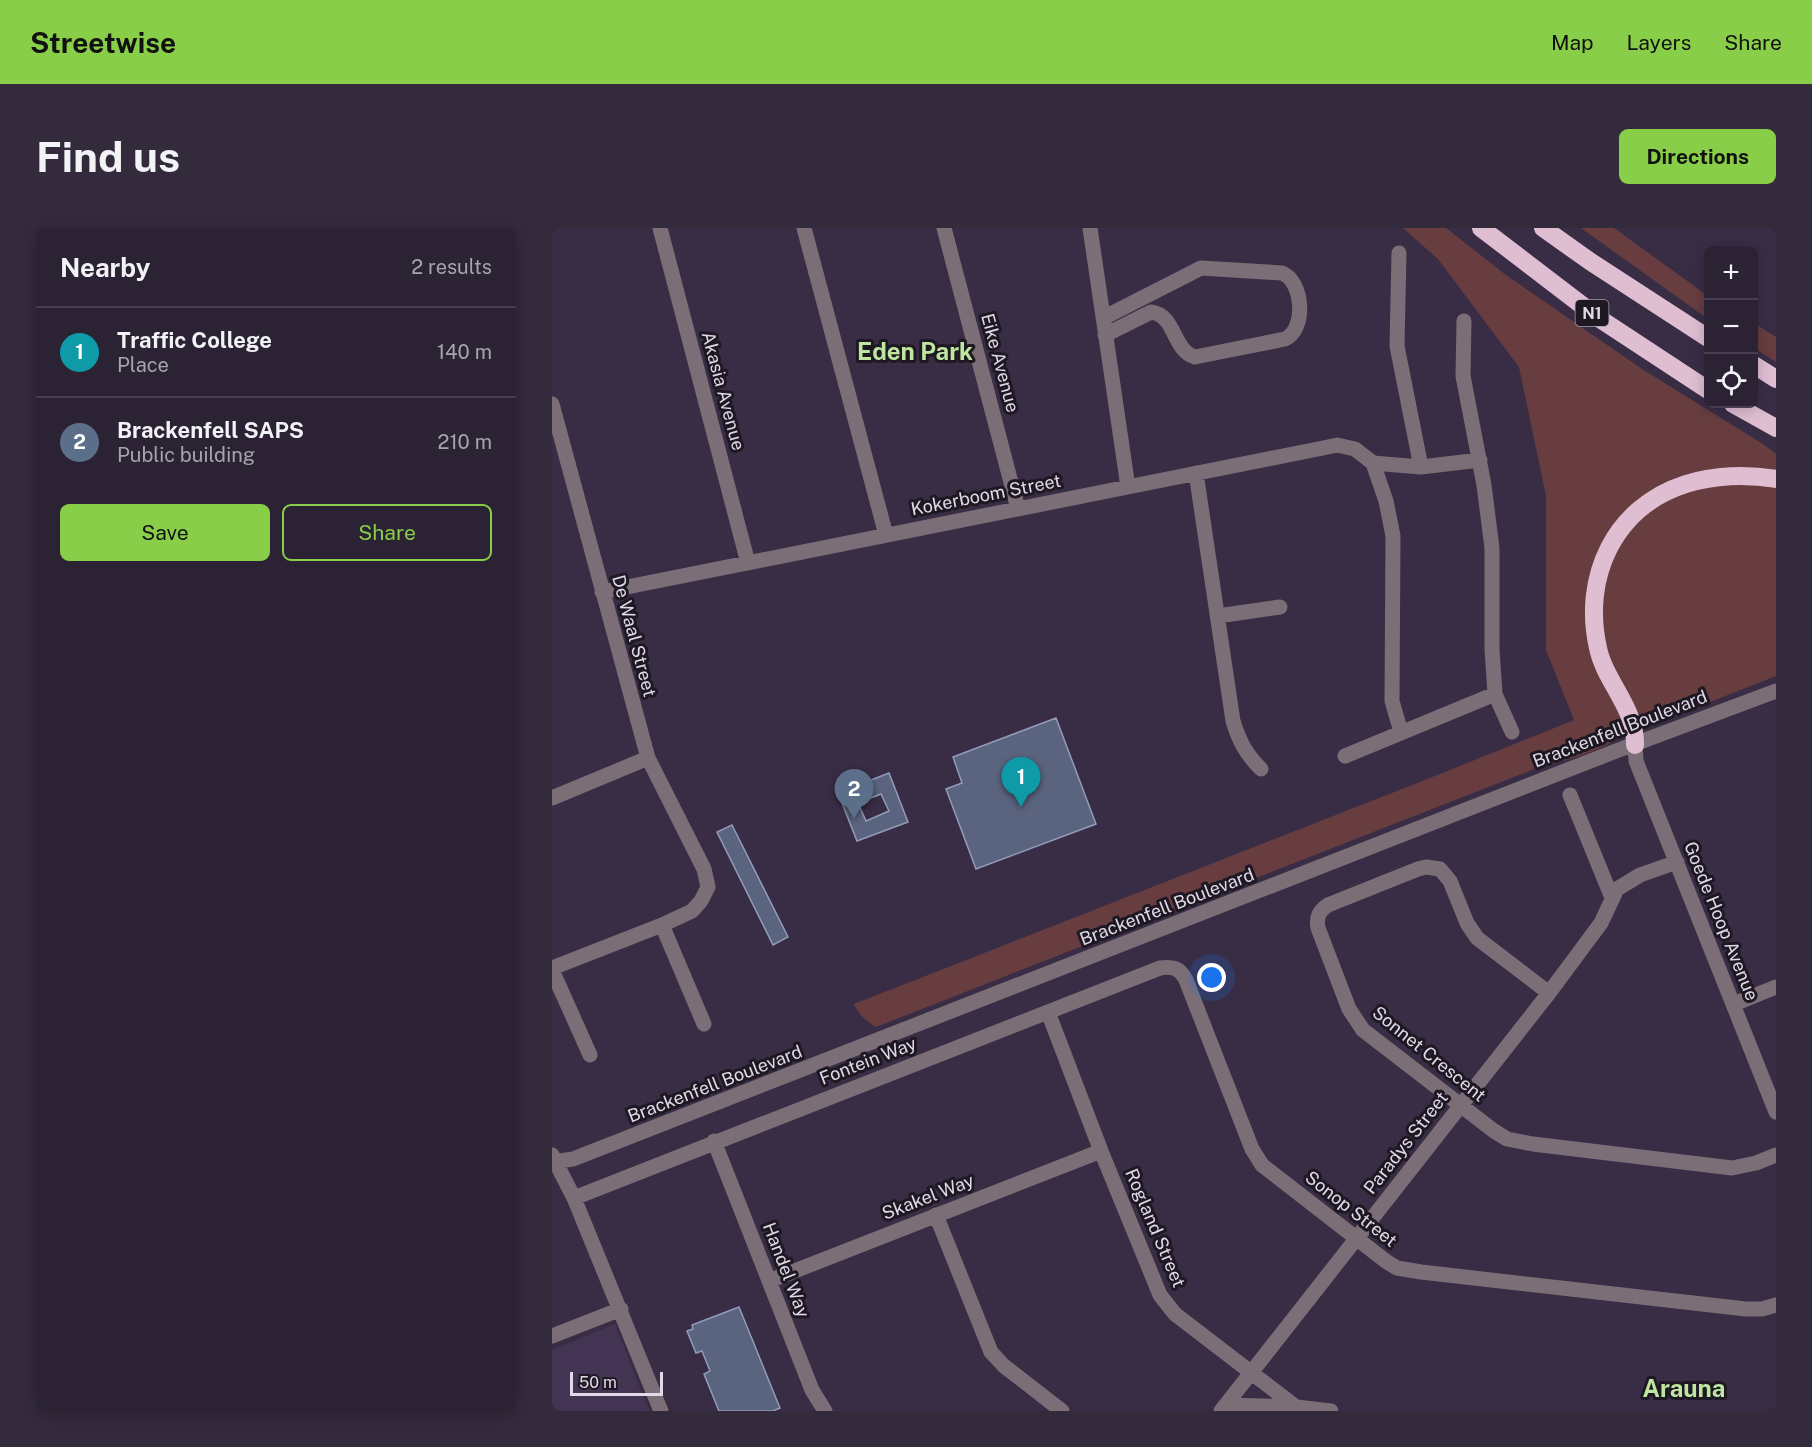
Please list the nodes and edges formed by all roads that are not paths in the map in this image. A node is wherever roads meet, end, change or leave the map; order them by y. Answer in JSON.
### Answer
{"nodes":[{"id":1,"x":660,"y":228,"type":"edge"},
{"id":2,"x":804,"y":228,"type":"edge"},
{"id":3,"x":944,"y":228,"type":"edge"},
{"id":4,"x":1090,"y":228,"type":"edge"},
{"id":5,"x":1481,"y":228,"type":"edge"},
{"id":6,"x":1543,"y":228,"type":"edge"},
{"id":7,"x":1562,"y":228,"type":"edge"},
{"id":8,"x":1399,"y":253,"type":"dead end"},
{"id":9,"x":1591,"y":262,"type":"junction"},
{"id":10,"x":1103,"y":318,"type":"junction"},
{"id":11,"x":1464,"y":321,"type":"dead end"},
{"id":12,"x":1106,"y":335,"type":"junction"},
{"id":13,"x":1704,"y":335,"type":"edge"},
{"id":14,"x":1758,"y":368,"type":"edge"},
{"id":15,"x":1776,"y":379,"type":"edge"},
{"id":16,"x":1704,"y":387,"type":"edge"},
{"id":17,"x":552,"y":404,"type":"edge"},
{"id":18,"x":1740,"y":408,"type":"edge"},
{"id":19,"x":1776,"y":428,"type":"edge"},
{"id":20,"x":555,"y":431,"type":"edge"},
{"id":21,"x":1480,"y":460,"type":"junction"},
{"id":22,"x":1373,"y":463,"type":"junction"},
{"id":23,"x":1421,"y":467,"type":"junction"},
{"id":24,"x":1196,"y":473,"type":"junction"},
{"id":25,"x":1776,"y":478,"type":"edge"},
{"id":26,"x":1128,"y":487,"type":"junction"},
{"id":27,"x":1018,"y":509,"type":"junction"},
{"id":28,"x":886,"y":535,"type":"junction"},
{"id":29,"x":748,"y":563,"type":"junction"},
{"id":30,"x":602,"y":592,"type":"junction"},
{"id":31,"x":1280,"y":607,"type":"dead end"},
{"id":32,"x":1218,"y":616,"type":"junction"},
{"id":33,"x":1776,"y":691,"type":"edge"},
{"id":34,"x":1495,"y":694,"type":"junction"},
{"id":35,"x":1401,"y":732,"type":"junction"},
{"id":36,"x":1512,"y":732,"type":"dead end"},
{"id":37,"x":1635,"y":745,"type":"junction"},
{"id":38,"x":1345,"y":756,"type":"dead end"},
{"id":39,"x":648,"y":758,"type":"junction"},
{"id":40,"x":1261,"y":769,"type":"dead end"},
{"id":41,"x":1570,"y":795,"type":"dead end"},
{"id":42,"x":552,"y":798,"type":"edge"},
{"id":43,"x":1677,"y":862,"type":"junction"},
{"id":44,"x":1612,"y":898,"type":"junction"},
{"id":45,"x":662,"y":925,"type":"junction"},
{"id":46,"x":552,"y":969,"type":"edge"},
{"id":47,"x":1178,"y":969,"type":"joint"},
{"id":48,"x":1776,"y":987,"type":"edge"},
{"id":49,"x":1549,"y":993,"type":"junction"},
{"id":50,"x":1734,"y":1004,"type":"junction"},
{"id":51,"x":1048,"y":1012,"type":"junction"},
{"id":52,"x":704,"y":1024,"type":"dead end"},
{"id":53,"x":590,"y":1055,"type":"dead end"},
{"id":54,"x":1460,"y":1104,"type":"junction"},
{"id":55,"x":1776,"y":1112,"type":"edge"},
{"id":56,"x":714,"y":1141,"type":"junction"},
{"id":57,"x":1101,"y":1151,"type":"junction"},
{"id":58,"x":1776,"y":1155,"type":"edge"},
{"id":59,"x":554,"y":1164,"type":"edge"},
{"id":60,"x":574,"y":1198,"type":"junction"},
{"id":61,"x":936,"y":1215,"type":"junction"},
{"id":62,"x":1356,"y":1239,"type":"junction"},
{"id":63,"x":769,"y":1281,"type":"junction"},
{"id":64,"x":1776,"y":1305,"type":"edge"},
{"id":65,"x":621,"y":1309,"type":"junction"},
{"id":66,"x":552,"y":1336,"type":"edge"},
{"id":67,"x":1252,"y":1372,"type":"junction"},
{"id":68,"x":1296,"y":1407,"type":"junction"},
{"id":69,"x":1223,"y":1408,"type":"edge"},
{"id":70,"x":661,"y":1411,"type":"edge"},
{"id":71,"x":825,"y":1411,"type":"edge"},
{"id":72,"x":1062,"y":1411,"type":"edge"},
{"id":73,"x":1331,"y":1411,"type":"edge"}],
"edges":[{"from":1,"to":29,"type":"street","name":"Akasia Avenue"},
{"from":2,"to":28,"type":"street"},
{"from":3,"to":27,"type":"street","name":"Eike Avenue"},
{"from":4,"to":10,"type":"street"},
{"from":5,"to":16,"type":"highway","number":"N1"},
{"from":6,"to":9,"type":"highway","number":"N1"},
{"from":7,"to":9,"type":"highway"},
{"from":8,"to":23,"type":"street"},
{"from":9,"to":13,"type":"highway","number":"N1"},
{"from":10,"to":12,"type":"street"},
{"from":10,"to":12,"type":"street"},
{"from":11,"to":21,"type":"street"},
{"from":12,"to":26,"type":"street"},
{"from":14,"to":15,"type":"highway"},
{"from":17,"to":20,"type":"street","name":"De Waal Street"},
{"from":18,"to":19,"type":"highway"},
{"from":20,"to":30,"type":"street","name":"De Waal Street"},
{"from":21,"to":23,"type":"street"},
{"from":21,"to":34,"type":"street"},
{"from":22,"to":23,"type":"street"},
{"from":22,"to":24,"type":"street","name":"Kokerboom Street"},
{"from":22,"to":35,"type":"street"},
{"from":24,"to":26,"type":"street","name":"Kokerboom Street"},
{"from":24,"to":32,"type":"street"},
{"from":25,"to":37,"type":"highway"},
{"from":26,"to":27,"type":"street","name":"Kokerboom Street"},
{"from":27,"to":28,"type":"street","name":"Kokerboom Street"},
{"from":28,"to":29,"type":"street","name":"Kokerboom Street"},
{"from":29,"to":30,"type":"street","name":"Kokerboom Street"},
{"from":30,"to":39,"type":"street","name":"De Waal Street"},
{"from":31,"to":32,"type":"street"},
{"from":32,"to":40,"type":"street"},
{"from":33,"to":37,"type":"street","name":"Brackenfell Boulevard"},
{"from":34,"to":35,"type":"street"},
{"from":34,"to":36,"type":"street"},
{"from":35,"to":38,"type":"street"},
{"from":37,"to":43,"type":"street","name":"Goede Hoop Avenue"},
{"from":37,"to":59,"type":"street","name":"Brackenfell Boulevard"},
{"from":39,"to":42,"type":"street"},
{"from":39,"to":45,"type":"street","name":"De Waal Street"},
{"from":41,"to":44,"type":"street"},
{"from":43,"to":44,"type":"street","name":"Paradys Street"},
{"from":43,"to":50,"type":"street","name":"Goede Hoop Avenue"},
{"from":44,"to":49,"type":"street","name":"Paradys Street"},
{"from":45,"to":46,"type":"street"},
{"from":45,"to":52,"type":"street"},
{"from":46,"to":53,"type":"street"},
{"from":47,"to":51,"type":"street","name":"Fontein Way"},
{"from":47,"to":62,"type":"street","name":"Sonop Street"},
{"from":48,"to":50,"type":"street"},
{"from":49,"to":54,"type":"street","name":"Paradys Street"},
{"from":49,"to":54,"type":"street","name":"Sonnet Crescent"},
{"from":50,"to":55,"type":"street","name":"Goede Hoop Avenue"},
{"from":51,"to":56,"type":"street","name":"Fontein Way"},
{"from":51,"to":57,"type":"street","name":"Rogland Street"},
{"from":54,"to":58,"type":"street","name":"Sonnet Crescent"},
{"from":54,"to":62,"type":"street","name":"Paradys Street"},
{"from":56,"to":60,"type":"street","name":"Fontein Way"},
{"from":56,"to":63,"type":"street","name":"Handel Way"},
{"from":57,"to":61,"type":"street","name":"Skakel Way"},
{"from":57,"to":67,"type":"street","name":"Rogland Street"},
{"from":59,"to":60,"type":"street"},
{"from":60,"to":65,"type":"street"},
{"from":61,"to":63,"type":"street","name":"Skakel Way"},
{"from":61,"to":72,"type":"street"},
{"from":62,"to":64,"type":"street","name":"Sonop Street"},
{"from":62,"to":67,"type":"street","name":"Paradys Street"},
{"from":63,"to":71,"type":"street","name":"Handel Way"},
{"from":65,"to":66,"type":"street"},
{"from":65,"to":70,"type":"street"},
{"from":67,"to":68,"type":"street","name":"Rogland Street"},
{"from":67,"to":69,"type":"street","name":"Paradys Street"},
{"from":68,"to":69,"type":"street"},
{"from":68,"to":73,"type":"street"}]}
